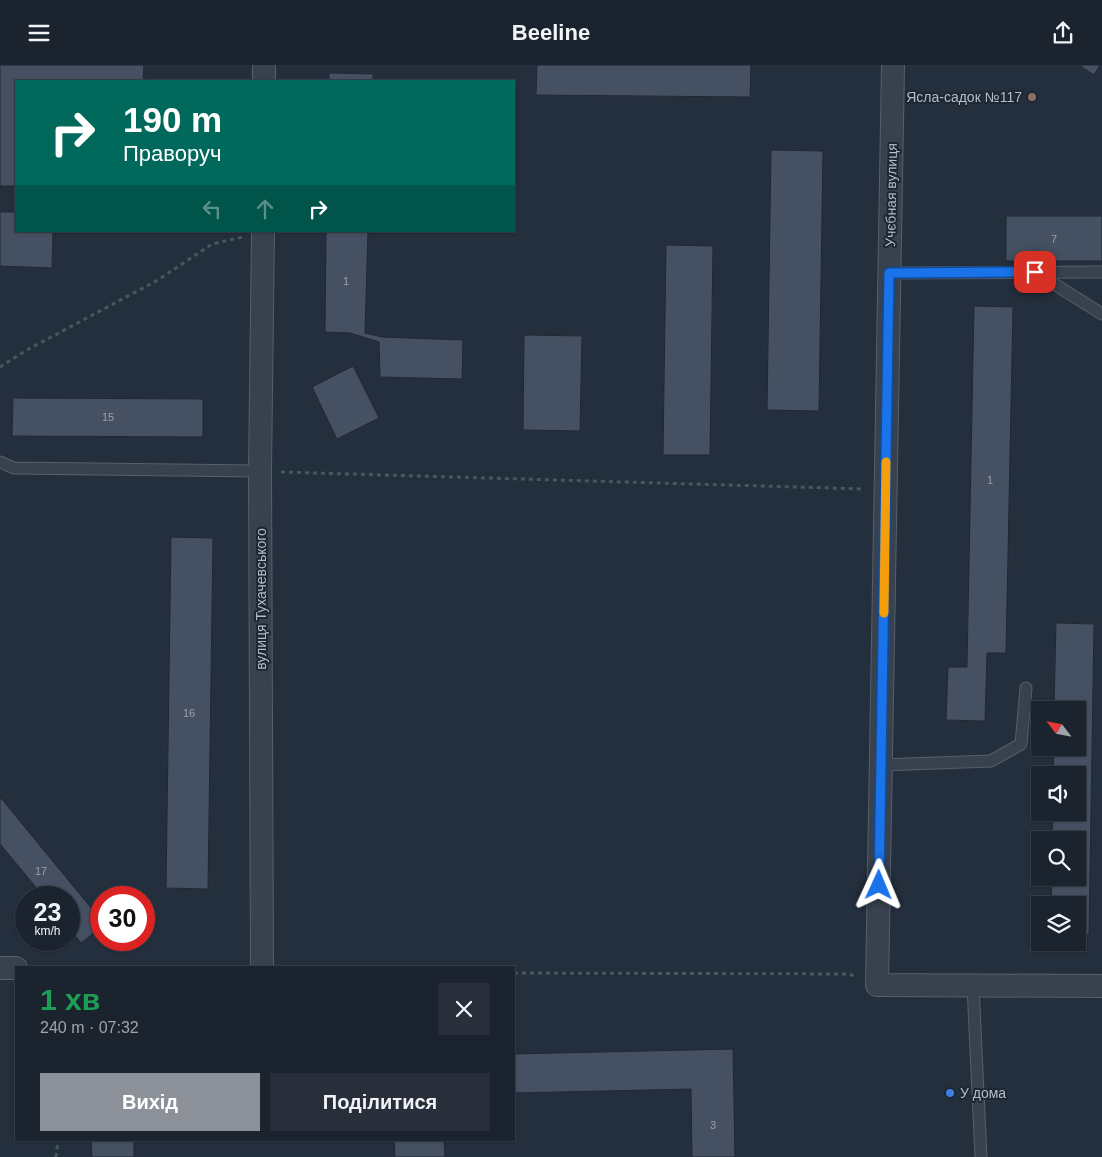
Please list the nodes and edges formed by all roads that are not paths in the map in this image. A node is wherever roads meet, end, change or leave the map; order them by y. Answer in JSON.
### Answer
{"nodes":[{"id":1,"x":264,"y":65,"type":"edge"},
{"id":2,"x":893,"y":65,"type":"edge"},
{"id":3,"x":264,"y":80,"type":"edge"},
{"id":4,"x":262,"y":232,"type":"edge"},
{"id":5,"x":1035,"y":272,"type":"junction"},
{"id":6,"x":1102,"y":272,"type":"edge"},
{"id":7,"x":889,"y":273,"type":"junction"},
{"id":8,"x":1102,"y":314,"type":"edge"},
{"id":9,"x":0,"y":462,"type":"edge"},
{"id":10,"x":260,"y":471,"type":"junction"},
{"id":11,"x":1026,"y":688,"type":"dead end"},
{"id":12,"x":881,"y":765,"type":"junction"},
{"id":13,"x":262,"y":966,"type":"edge"},
{"id":14,"x":0,"y":968,"type":"edge"},
{"id":15,"x":15,"y":968,"type":"edge"},
{"id":16,"x":973,"y":985,"type":"junction"},
{"id":17,"x":1102,"y":985,"type":"edge"},
{"id":18,"x":980,"y":1157,"type":"edge"}],
"edges":[{"from":1,"to":3,"type":"street"},
{"from":2,"to":7,"type":"street","name":"Учєбная вулиця"},
{"from":4,"to":10,"type":"street","name":"вулиця Тухачевського"},
{"from":5,"to":6,"type":"lane"},
{"from":5,"to":7,"type":"lane"},
{"from":5,"to":8,"type":"lane"},
{"from":7,"to":12,"type":"street","name":"Учєбная вулиця"},
{"from":9,"to":10,"type":"lane"},
{"from":10,"to":13,"type":"street","name":"вулиця Тухачевського"},
{"from":11,"to":12,"type":"lane"},
{"from":12,"to":16,"type":"street","name":"Учєбная вулиця"},
{"from":14,"to":15,"type":"street"},
{"from":16,"to":17,"type":"street"},
{"from":16,"to":18,"type":"lane"}]}
